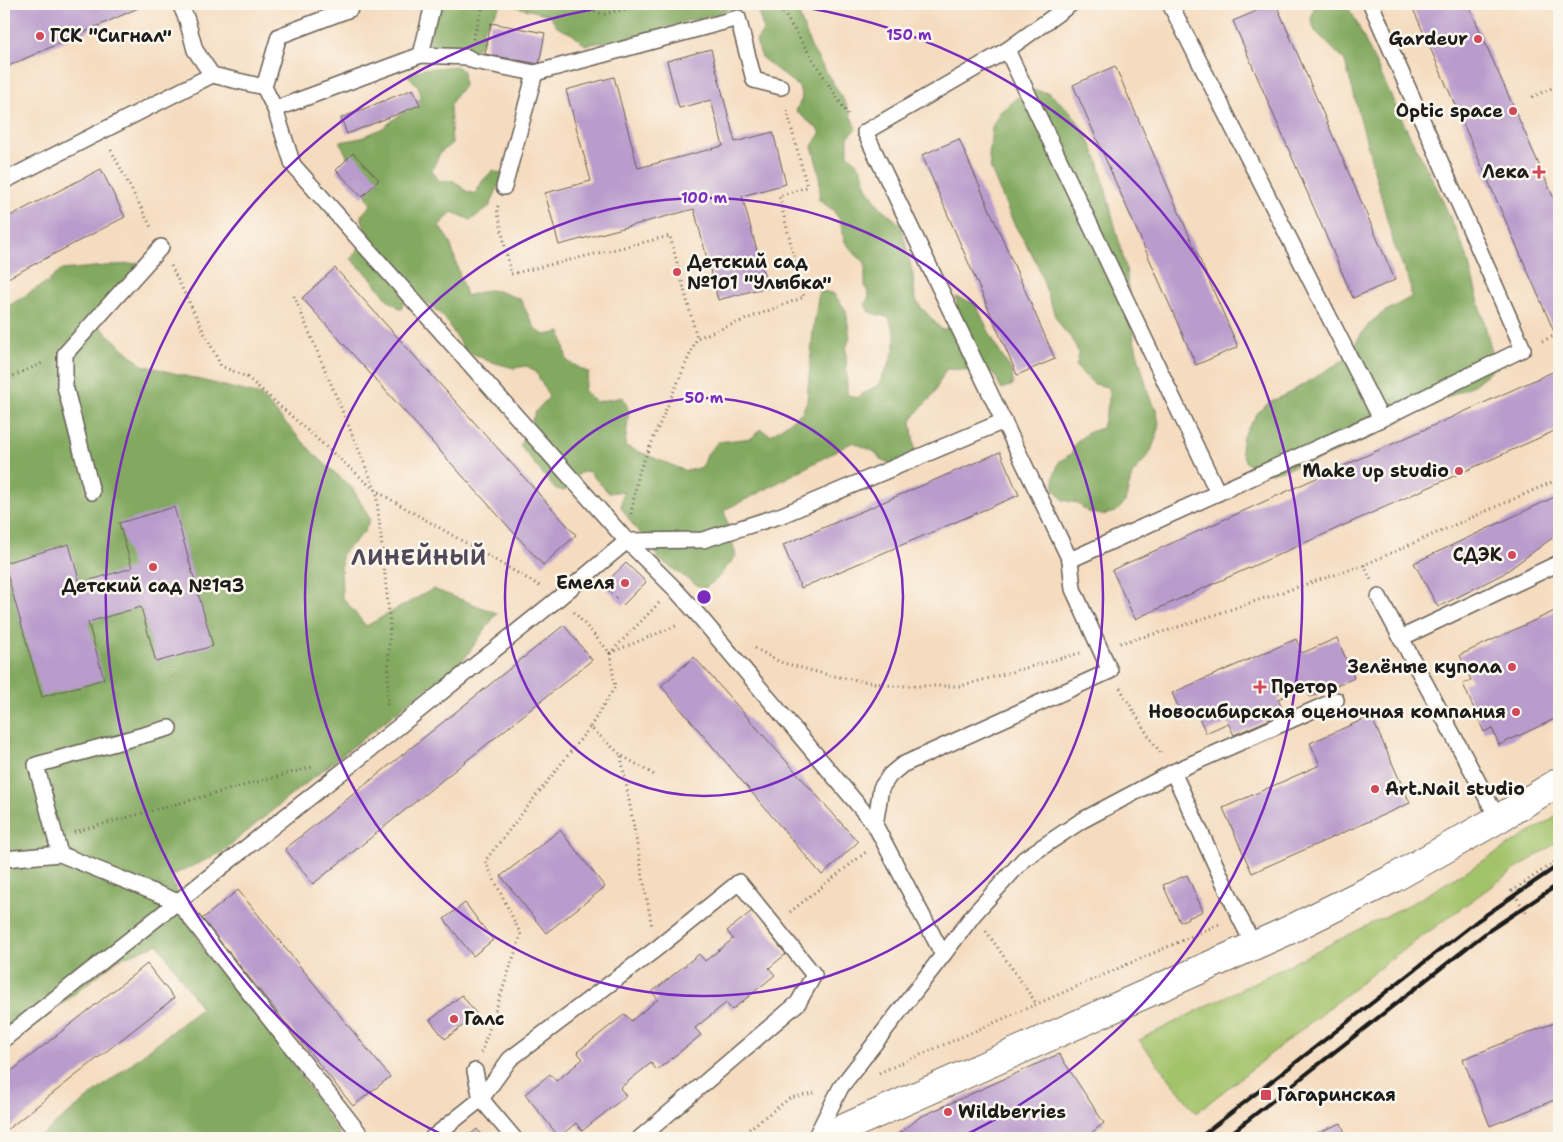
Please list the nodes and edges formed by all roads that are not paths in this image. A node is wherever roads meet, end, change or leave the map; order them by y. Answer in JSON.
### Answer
{"nodes":[{"id":1,"x":180,"y":4,"type":"edge"},
{"id":2,"x":190,"y":4,"type":"edge"},
{"id":3,"x":351,"y":4,"type":"edge"},
{"id":4,"x":433,"y":4,"type":"edge"},
{"id":5,"x":1071,"y":4,"type":"edge"},
{"id":6,"x":1170,"y":4,"type":"edge"},
{"id":7,"x":1371,"y":4,"type":"edge"},
{"id":8,"x":187,"y":20,"type":"junction"},
{"id":9,"x":1007,"y":50,"type":"junction"},
{"id":10,"x":422,"y":55,"type":"junction"},
{"id":11,"x":535,"y":73,"type":"junction"},
{"id":12,"x":212,"y":75,"type":"junction"},
{"id":13,"x":264,"y":87,"type":"junction"},
{"id":14,"x":781,"y":87,"type":"road end"},
{"id":15,"x":275,"y":108,"type":"junction"},
{"id":16,"x":4,"y":181,"type":"edge"},
{"id":17,"x":504,"y":187,"type":"road end"},
{"id":18,"x":161,"y":247,"type":"road end"},
{"id":19,"x":1381,"y":419,"type":"junction"},
{"id":20,"x":1004,"y":421,"type":"junction"},
{"id":21,"x":92,"y":492,"type":"dead end"},
{"id":22,"x":1218,"y":493,"type":"junction"},
{"id":23,"x":627,"y":541,"type":"junction"},
{"id":24,"x":1070,"y":560,"type":"junction"},
{"id":25,"x":1559,"y":563,"type":"edge"},
{"id":26,"x":1379,"y":597,"type":"dead end"},
{"id":27,"x":1401,"y":638,"type":"junction"},
{"id":28,"x":1336,"y":700,"type":"dead end"},
{"id":29,"x":168,"y":728,"type":"dead end"},
{"id":30,"x":1173,"y":772,"type":"junction"},
{"id":31,"x":1559,"y":782,"type":"edge"},
{"id":32,"x":1498,"y":819,"type":"junction"},
{"id":33,"x":875,"y":825,"type":"junction"},
{"id":34,"x":60,"y":854,"type":"junction"},
{"id":35,"x":4,"y":859,"type":"edge"},
{"id":36,"x":178,"y":902,"type":"junction"},
{"id":37,"x":1254,"y":946,"type":"junction"},
{"id":38,"x":943,"y":955,"type":"junction"},
{"id":39,"x":4,"y":1039,"type":"edge"},
{"id":40,"x":475,"y":1072,"type":"road end"},
{"id":41,"x":481,"y":1099,"type":"junction"},
{"id":42,"x":363,"y":1138,"type":"edge"},
{"id":43,"x":432,"y":1138,"type":"edge"},
{"id":44,"x":514,"y":1138,"type":"edge"},
{"id":45,"x":640,"y":1138,"type":"edge"},
{"id":46,"x":815,"y":1138,"type":"edge"},
{"id":47,"x":822,"y":1138,"type":"edge"}],
"edges":[{"from":1,"to":8,"type":"lane"},
{"from":2,"to":8,"type":"lane"},
{"from":3,"to":13,"type":"lane"},
{"from":4,"to":10,"type":"lane"},
{"from":5,"to":9,"type":"lane"},
{"from":6,"to":19,"type":"lane"},
{"from":7,"to":19,"type":"lane"},
{"from":8,"to":12,"type":"lane"},
{"from":9,"to":20,"type":"lane"},
{"from":9,"to":22,"type":"lane"},
{"from":10,"to":11,"type":"lane"},
{"from":10,"to":15,"type":"lane"},
{"from":11,"to":14,"type":"lane"},
{"from":11,"to":17,"type":"lane"},
{"from":12,"to":13,"type":"lane"},
{"from":12,"to":16,"type":"lane"},
{"from":13,"to":15,"type":"lane"},
{"from":15,"to":23,"type":"lane"},
{"from":18,"to":21,"type":"lane"},
{"from":19,"to":22,"type":"lane"},
{"from":20,"to":23,"type":"lane"},
{"from":20,"to":24,"type":"lane"},
{"from":22,"to":24,"type":"lane"},
{"from":23,"to":33,"type":"lane"},
{"from":23,"to":36,"type":"lane"},
{"from":24,"to":33,"type":"lane"},
{"from":25,"to":27,"type":"lane"},
{"from":26,"to":27,"type":"lane"},
{"from":27,"to":32,"type":"lane"},
{"from":28,"to":30,"type":"lane"},
{"from":29,"to":34,"type":"lane"},
{"from":30,"to":37,"type":"lane"},
{"from":30,"to":38,"type":"lane"},
{"from":31,"to":32,"type":"street"},
{"from":32,"to":37,"type":"street"},
{"from":33,"to":38,"type":"lane"},
{"from":34,"to":35,"type":"lane"},
{"from":34,"to":36,"type":"lane"},
{"from":36,"to":39,"type":"lane"},
{"from":36,"to":42,"type":"lane"},
{"from":37,"to":47,"type":"street"},
{"from":38,"to":46,"type":"lane"},
{"from":40,"to":41,"type":"lane"},
{"from":41,"to":43,"type":"lane"},
{"from":41,"to":44,"type":"lane"},
{"from":41,"to":45,"type":"lane"}]}
